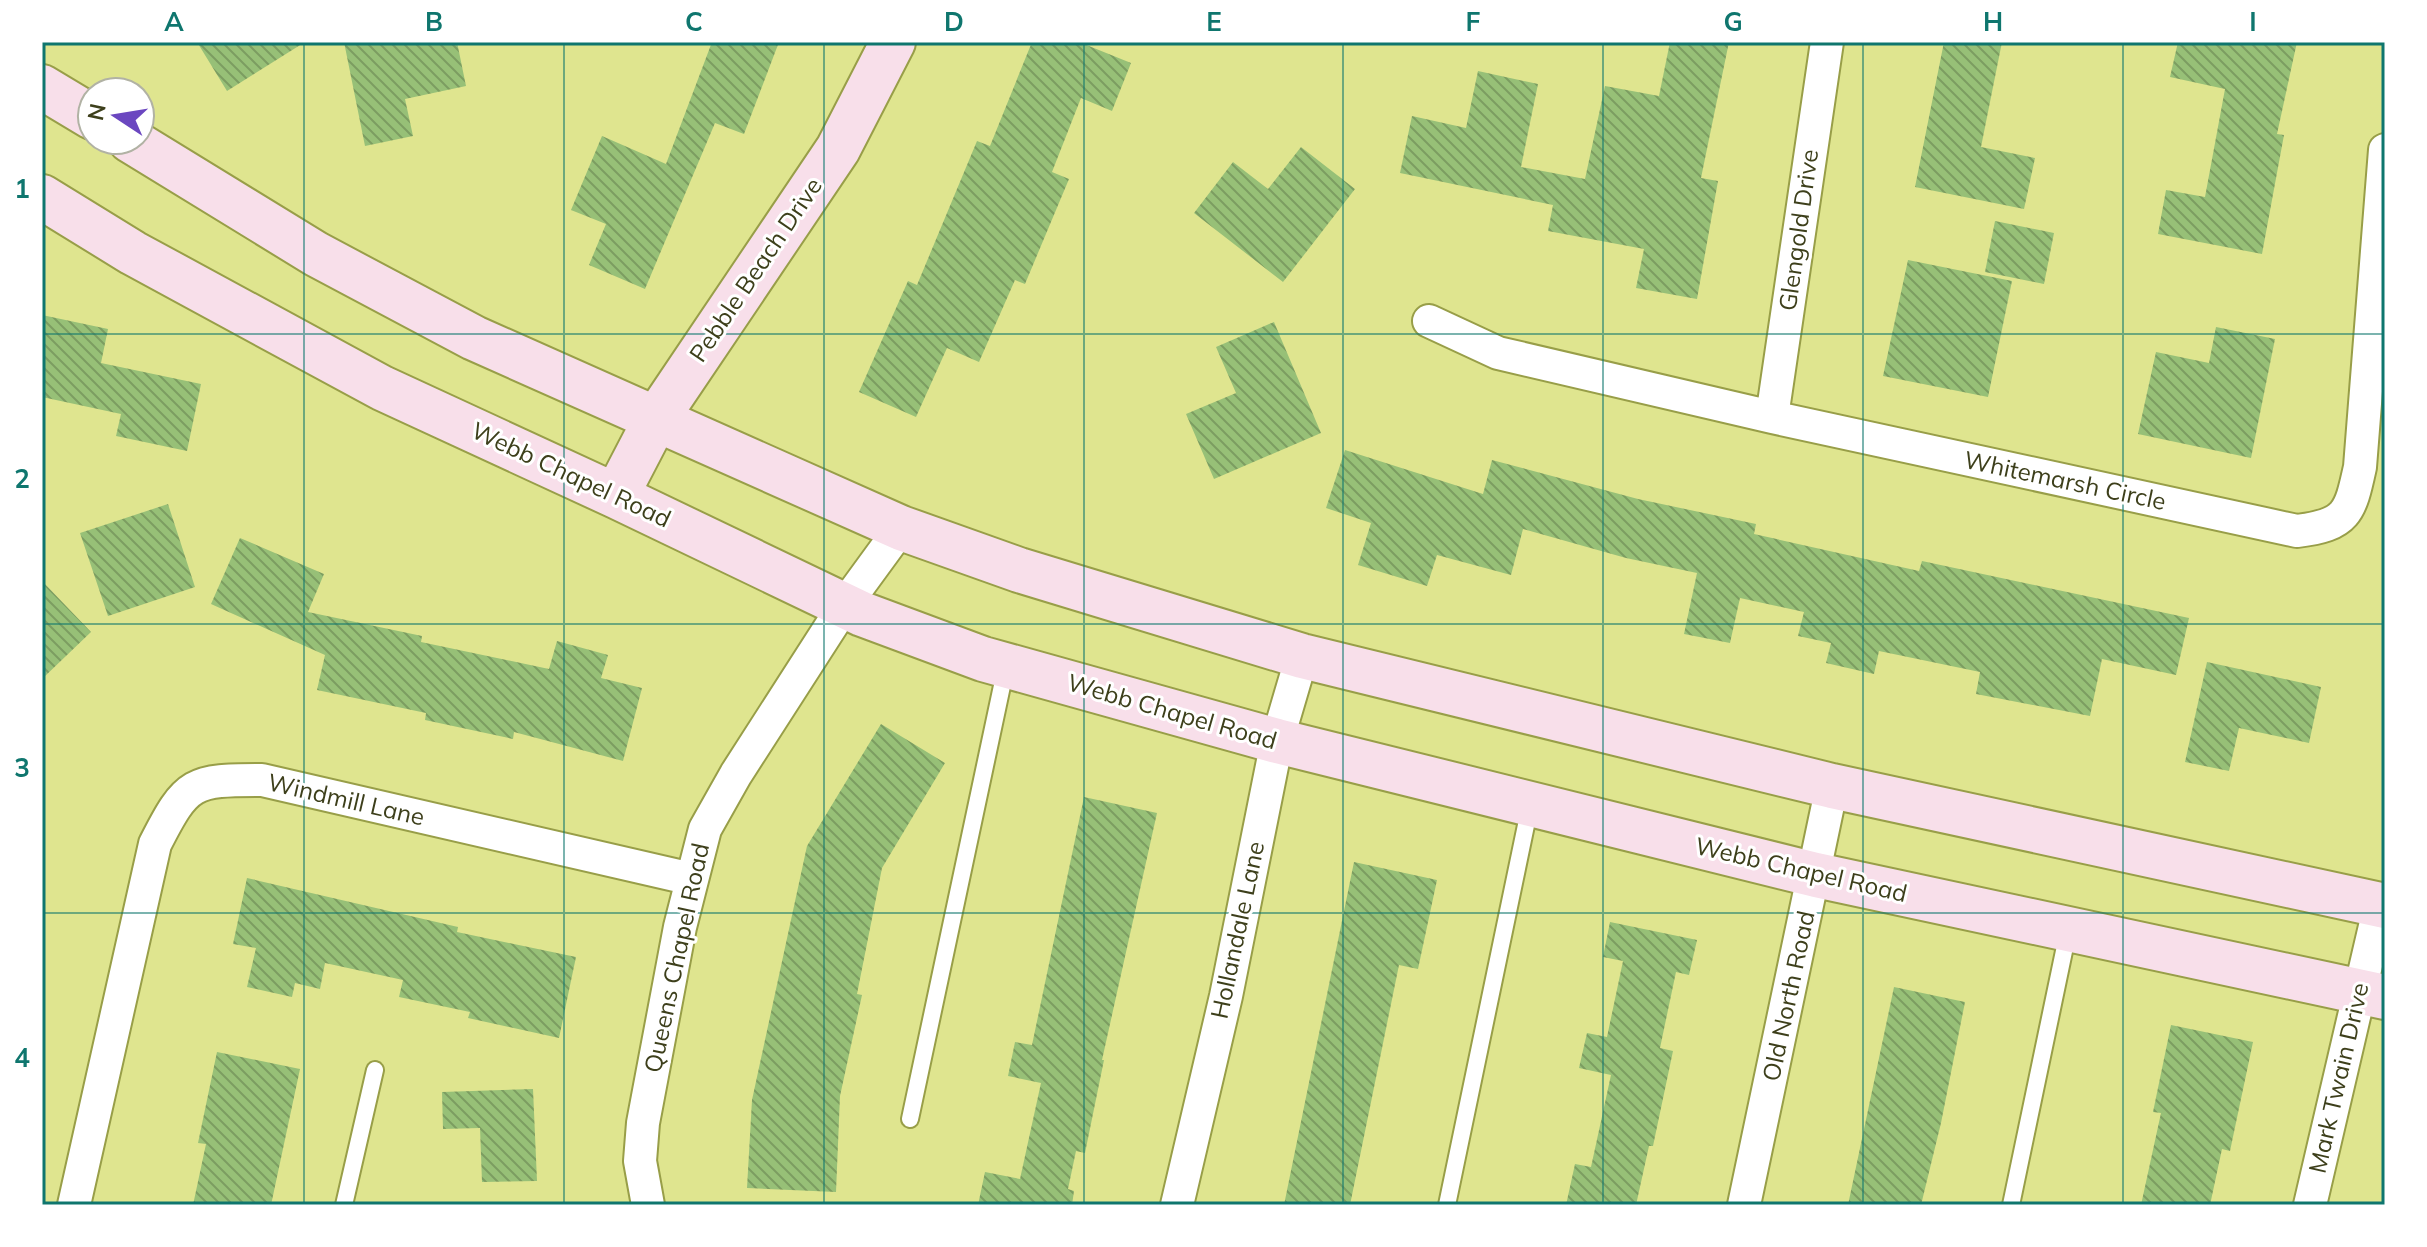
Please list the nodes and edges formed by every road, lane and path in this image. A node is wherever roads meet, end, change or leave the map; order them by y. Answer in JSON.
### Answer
{"nodes":[{"id":1,"x":893,"y":42,"type":"edge"},
{"id":2,"x":1827,"y":42,"type":"edge"},
{"id":3,"x":42,"y":87,"type":"edge"},
{"id":4,"x":76,"y":107,"type":"edge"},
{"id":5,"x":2385,"y":150,"type":"edge"},
{"id":6,"x":156,"y":156,"type":"edge"},
{"id":7,"x":42,"y":197,"type":"edge"},
{"id":8,"x":1429,"y":321,"type":"dead end"},
{"id":9,"x":1772,"y":417,"type":"junction"},
{"id":10,"x":656,"y":419,"type":"junction"},
{"id":11,"x":616,"y":496,"type":"junction"},
{"id":12,"x":901,"y":528,"type":"junction"},
{"id":13,"x":844,"y":606,"type":"junction"},
{"id":14,"x":1302,"y":656,"type":"junction"},
{"id":15,"x":1006,"y":666,"type":"junction"},
{"id":16,"x":1277,"y":741,"type":"junction"},
{"id":17,"x":1832,"y":786,"type":"junction"},
{"id":18,"x":1530,"y":804,"type":"junction"},
{"id":19,"x":1816,"y":875,"type":"junction"},
{"id":20,"x":692,"y":879,"type":"junction"},
{"id":21,"x":2382,"y":906,"type":"edge"},
{"id":22,"x":2069,"y":929,"type":"junction"},
{"id":23,"x":2372,"y":994,"type":"edge"},
{"id":24,"x":375,"y":1070,"type":"dead end"},
{"id":25,"x":910,"y":1119,"type":"dead end"},
{"id":26,"x":74,"y":1205,"type":"edge"},
{"id":27,"x":344,"y":1205,"type":"edge"},
{"id":28,"x":648,"y":1205,"type":"edge"},
{"id":29,"x":1177,"y":1205,"type":"edge"},
{"id":30,"x":1447,"y":1205,"type":"edge"},
{"id":31,"x":1744,"y":1205,"type":"edge"},
{"id":32,"x":2011,"y":1205,"type":"edge"},
{"id":33,"x":2310,"y":1205,"type":"edge"}],
"edges":[{"from":1,"to":10,"type":"main road","name":"Pebble Beach Drive"},
{"from":2,"to":9,"type":"street","name":"Glengold Drive"},
{"from":3,"to":4,"type":"main road"},
{"from":5,"to":9,"type":"street","name":"Whitemarsh Circle"},
{"from":6,"to":10,"type":"main road"},
{"from":7,"to":11,"type":"main road","name":"Webb Chapel Road"},
{"from":8,"to":9,"type":"street","name":"Whitemarsh Circle"},
{"from":10,"to":11,"type":"main road","name":"Pebble Beach Drive"},
{"from":10,"to":12,"type":"main road"},
{"from":11,"to":13,"type":"main road","name":"Webb Chapel Road"},
{"from":12,"to":13,"type":"street","name":"Queens Chapel Road"},
{"from":12,"to":14,"type":"main road"},
{"from":13,"to":15,"type":"main road","name":"Webb Chapel Road"},
{"from":13,"to":20,"type":"street","name":"Queens Chapel Road"},
{"from":14,"to":16,"type":"street","name":"Hollandale Lane"},
{"from":14,"to":17,"type":"main road"},
{"from":15,"to":16,"type":"main road","name":"Webb Chapel Road"},
{"from":15,"to":25,"type":"lane"},
{"from":16,"to":18,"type":"main road","name":"Webb Chapel Road"},
{"from":16,"to":29,"type":"street","name":"Hollandale Lane"},
{"from":17,"to":19,"type":"street","name":"Old North Road"},
{"from":17,"to":21,"type":"main road"},
{"from":18,"to":19,"type":"main road","name":"Webb Chapel Road"},
{"from":18,"to":30,"type":"lane"},
{"from":19,"to":22,"type":"main road","name":"Webb Chapel Road"},
{"from":19,"to":31,"type":"street","name":"Old North Road"},
{"from":20,"to":26,"type":"street","name":"Windmill Lane"},
{"from":20,"to":28,"type":"street","name":"Queens Chapel Road"},
{"from":21,"to":23,"type":"street","name":"Mark Twain Drive"},
{"from":22,"to":23,"type":"main road","name":"Webb Chapel Road"},
{"from":22,"to":32,"type":"lane"},
{"from":23,"to":33,"type":"street","name":"Mark Twain Drive"},
{"from":24,"to":27,"type":"lane"}]}
